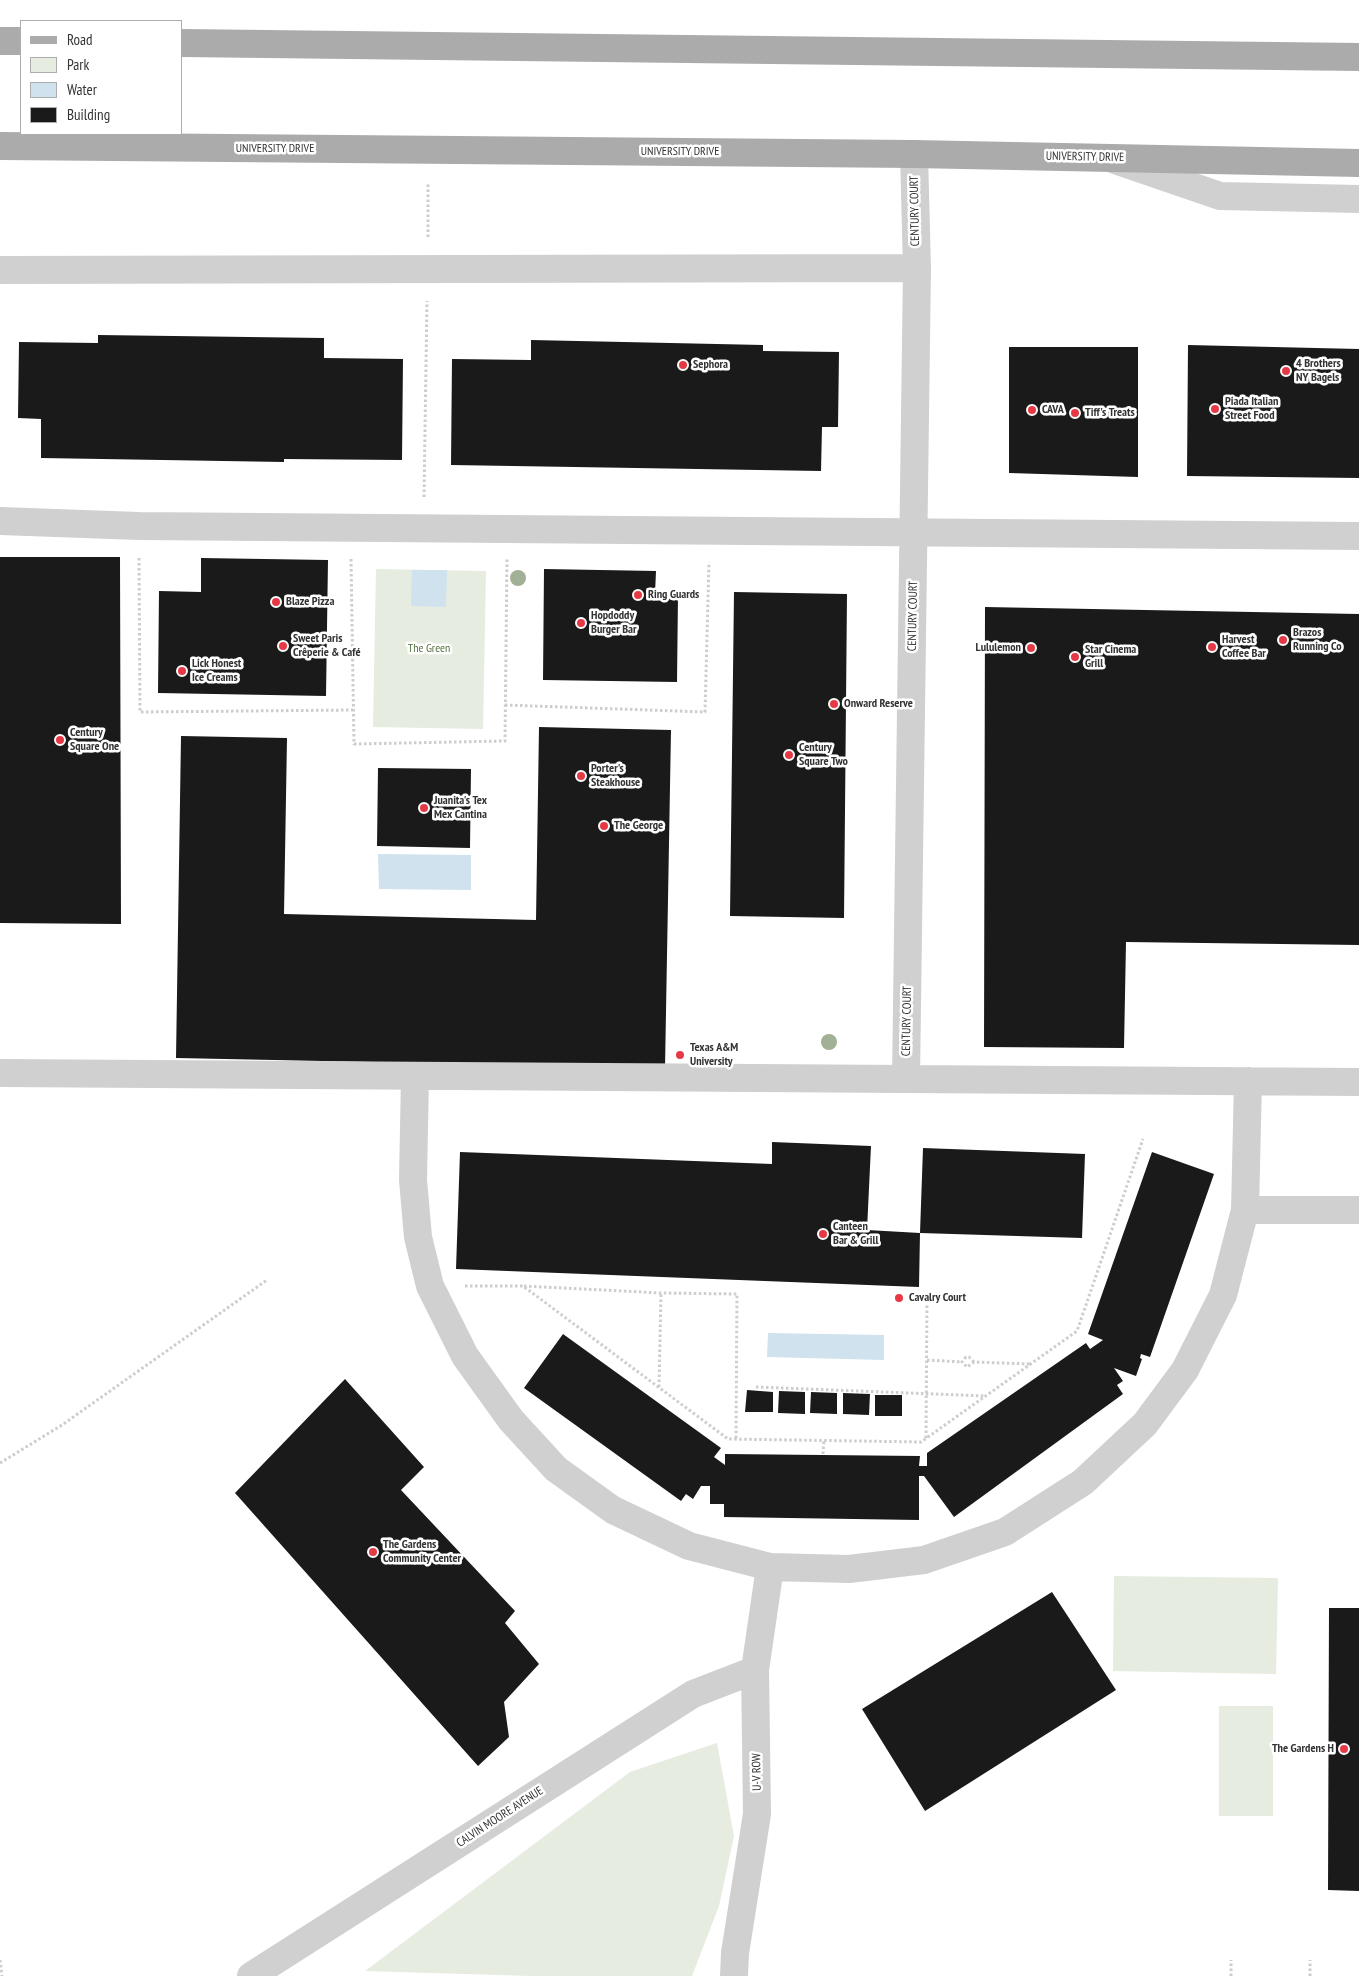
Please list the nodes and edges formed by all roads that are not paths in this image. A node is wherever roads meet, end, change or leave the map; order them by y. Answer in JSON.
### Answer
{"nodes":[{"id":1,"x":0,"y":41,"type":"edge"},
{"id":2,"x":20,"y":41,"type":"edge"},
{"id":3,"x":182,"y":43,"type":"edge"},
{"id":4,"x":1359,"y":58,"type":"edge"},
{"id":5,"x":0,"y":146,"type":"edge"},
{"id":6,"x":914,"y":154,"type":"junction"},
{"id":7,"x":1107,"y":157,"type":"junction"},
{"id":8,"x":1359,"y":163,"type":"edge"},
{"id":9,"x":1359,"y":199,"type":"edge"},
{"id":10,"x":916,"y":268,"type":"junction"},
{"id":11,"x":0,"y":270,"type":"edge"},
{"id":12,"x":0,"y":521,"type":"edge"},
{"id":13,"x":914,"y":532,"type":"junction"},
{"id":14,"x":1359,"y":536,"type":"edge"},
{"id":15,"x":0,"y":1073,"type":"edge"},
{"id":16,"x":415,"y":1076,"type":"junction"},
{"id":17,"x":906,"y":1079,"type":"junction"},
{"id":18,"x":1248,"y":1081,"type":"junction"},
{"id":19,"x":1359,"y":1082,"type":"edge"},
{"id":20,"x":1245,"y":1210,"type":"junction"},
{"id":21,"x":1359,"y":1210,"type":"edge"},
{"id":22,"x":770,"y":1567,"type":"junction"},
{"id":23,"x":756,"y":1670,"type":"junction"},
{"id":24,"x":251,"y":1976,"type":"edge"},
{"id":25,"x":734,"y":1976,"type":"edge"}],
"edges":[{"from":1,"to":2,"type":"main road"},
{"from":3,"to":4,"type":"main road"},
{"from":5,"to":6,"type":"main road","name":"UNIVERSITY DRIVE"},
{"from":6,"to":7,"type":"main road","name":"UNIVERSITY DRIVE"},
{"from":6,"to":10,"type":"lane","name":"CENTURY COURT"},
{"from":7,"to":8,"type":"main road","name":"UNIVERSITY DRIVE"},
{"from":7,"to":9,"type":"lane"},
{"from":10,"to":11,"type":"lane"},
{"from":10,"to":13,"type":"lane","name":"CENTURY COURT"},
{"from":12,"to":13,"type":"lane"},
{"from":13,"to":14,"type":"lane"},
{"from":13,"to":17,"type":"lane","name":"CENTURY COURT"},
{"from":15,"to":16,"type":"lane"},
{"from":16,"to":17,"type":"lane"},
{"from":16,"to":22,"type":"lane"},
{"from":17,"to":18,"type":"lane"},
{"from":18,"to":19,"type":"lane"},
{"from":18,"to":20,"type":"lane"},
{"from":20,"to":21,"type":"lane"},
{"from":20,"to":22,"type":"lane"},
{"from":22,"to":23,"type":"lane","name":"U-V ROW"},
{"from":23,"to":24,"type":"lane","name":"CALVIN MOORE AVENUE"},
{"from":23,"to":25,"type":"lane","name":"U-V ROW"}]}
